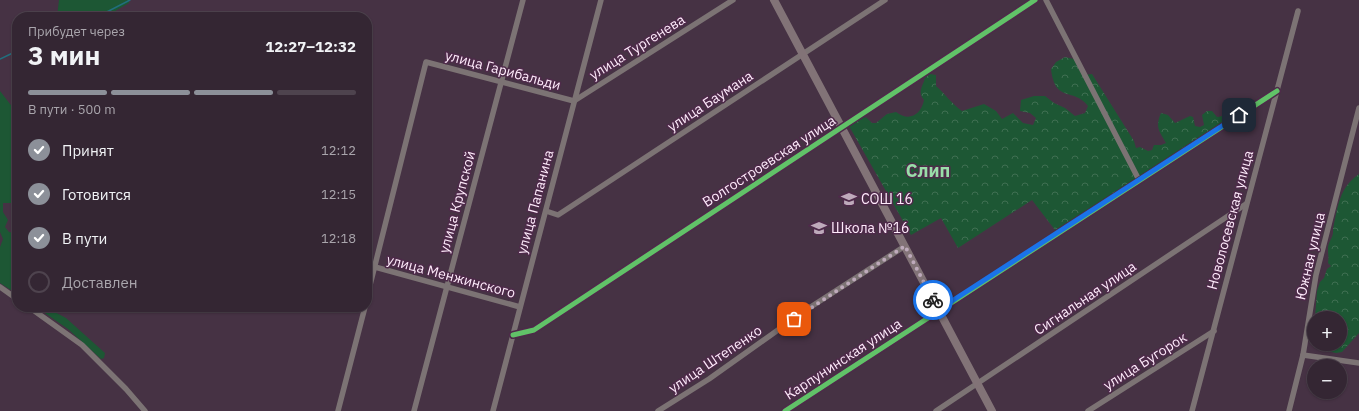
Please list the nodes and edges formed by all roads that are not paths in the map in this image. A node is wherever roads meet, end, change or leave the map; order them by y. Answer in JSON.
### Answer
{"nodes":[{"id":1,"x":523,"y":0,"type":"edge"},
{"id":2,"x":601,"y":0,"type":"edge"},
{"id":3,"x":734,"y":0,"type":"edge"},
{"id":4,"x":774,"y":0,"type":"edge"},
{"id":5,"x":886,"y":0,"type":"edge"},
{"id":6,"x":1035,"y":0,"type":"edge"},
{"id":7,"x":1046,"y":0,"type":"edge"},
{"id":8,"x":1298,"y":11,"type":"dead end"},
{"id":9,"x":803,"y":54,"type":"junction"},
{"id":10,"x":501,"y":82,"type":"junction"},
{"id":11,"x":1277,"y":91,"type":"junction"},
{"id":12,"x":574,"y":101,"type":"junction"},
{"id":13,"x":1359,"y":108,"type":"edge"},
{"id":14,"x":842,"y":127,"type":"junction"},
{"id":15,"x":1139,"y":180,"type":"junction"},
{"id":16,"x":1246,"y":204,"type":"junction"},
{"id":17,"x":546,"y":211,"type":"junction"},
{"id":18,"x":905,"y":246,"type":"junction"},
{"id":19,"x":375,"y":267,"type":"junction"},
{"id":20,"x":372,"y":278,"type":"edge"},
{"id":21,"x":446,"y":287,"type":"junction"},
{"id":22,"x":0,"y":288,"type":"edge"},
{"id":23,"x":12,"y":296,"type":"edge"},
{"id":24,"x":520,"y":307,"type":"junction"},
{"id":25,"x":938,"y":310,"type":"junction"},
{"id":26,"x":36,"y":312,"type":"edge"},
{"id":27,"x":363,"y":312,"type":"edge"},
{"id":28,"x":1214,"y":331,"type":"junction"},
{"id":29,"x":513,"y":335,"type":"junction"},
{"id":30,"x":1303,"y":355,"type":"junction"},
{"id":31,"x":1359,"y":363,"type":"edge"},
{"id":32,"x":977,"y":384,"type":"junction"},
{"id":33,"x":145,"y":411,"type":"edge"},
{"id":34,"x":338,"y":411,"type":"edge"},
{"id":35,"x":414,"y":411,"type":"edge"},
{"id":36,"x":493,"y":411,"type":"edge"},
{"id":37,"x":658,"y":411,"type":"edge"},
{"id":38,"x":785,"y":411,"type":"edge"},
{"id":39,"x":936,"y":411,"type":"edge"},
{"id":40,"x":992,"y":411,"type":"edge"},
{"id":41,"x":1088,"y":411,"type":"edge"},
{"id":42,"x":1192,"y":411,"type":"edge"},
{"id":43,"x":1289,"y":411,"type":"edge"}],
"edges":[{"from":1,"to":10,"type":"street","name":"улица Крупской"},
{"from":2,"to":12,"type":"street","name":"улица Папанина"},
{"from":3,"to":12,"type":"street","name":"улица Тургенева"},
{"from":4,"to":9,"type":"street"},
{"from":5,"to":9,"type":"street","name":"улица Баумана"},
{"from":6,"to":14,"type":"street","name":"Волгостроевская улица"},
{"from":7,"to":15,"type":"street"},
{"from":8,"to":11,"type":"street","name":"Новолосевская улица"},
{"from":9,"to":14,"type":"street"},
{"from":9,"to":17,"type":"street","name":"улица Баумана"},
{"from":10,"to":12,"type":"street","name":"улица Гарибальди"},
{"from":10,"to":19,"type":"street","name":"улица Гарибальди"},
{"from":10,"to":21,"type":"street","name":"улица Крупской"},
{"from":11,"to":15,"type":"street","name":"Карпунинская улица"},
{"from":11,"to":16,"type":"street","name":"Новолосевская улица"},
{"from":12,"to":17,"type":"street","name":"улица Папанина"},
{"from":13,"to":30,"type":"street","name":"Южная улица"},
{"from":14,"to":18,"type":"street"},
{"from":14,"to":29,"type":"street","name":"Волгостроевская улица"},
{"from":15,"to":25,"type":"street","name":"Карпунинская улица"},
{"from":16,"to":28,"type":"street","name":"Новолосевская улица"},
{"from":16,"to":32,"type":"street","name":"Сигнальная улица"},
{"from":17,"to":24,"type":"street","name":"улица Папанина"},
{"from":18,"to":25,"type":"street"},
{"from":18,"to":37,"type":"street","name":"улица Штепенко"},
{"from":19,"to":20,"type":"street"},
{"from":19,"to":21,"type":"street","name":"улица Менжинского"},
{"from":21,"to":24,"type":"street","name":"улица Менжинского"},
{"from":21,"to":35,"type":"street","name":"улица Крупской"},
{"from":22,"to":23,"type":"street"},
{"from":24,"to":29,"type":"street","name":"улица Папанина"},
{"from":25,"to":32,"type":"street"},
{"from":25,"to":38,"type":"street","name":"Карпунинская улица"},
{"from":26,"to":33,"type":"street"},
{"from":27,"to":34,"type":"street"},
{"from":28,"to":41,"type":"street","name":"улица Бугорок"},
{"from":28,"to":42,"type":"street","name":"Новолосевская улица"},
{"from":29,"to":36,"type":"street","name":"улица Папанина"},
{"from":30,"to":31,"type":"street"},
{"from":30,"to":43,"type":"street","name":"Южная улица"},
{"from":32,"to":39,"type":"street","name":"Сигнальная улица"},
{"from":32,"to":40,"type":"street"}]}
